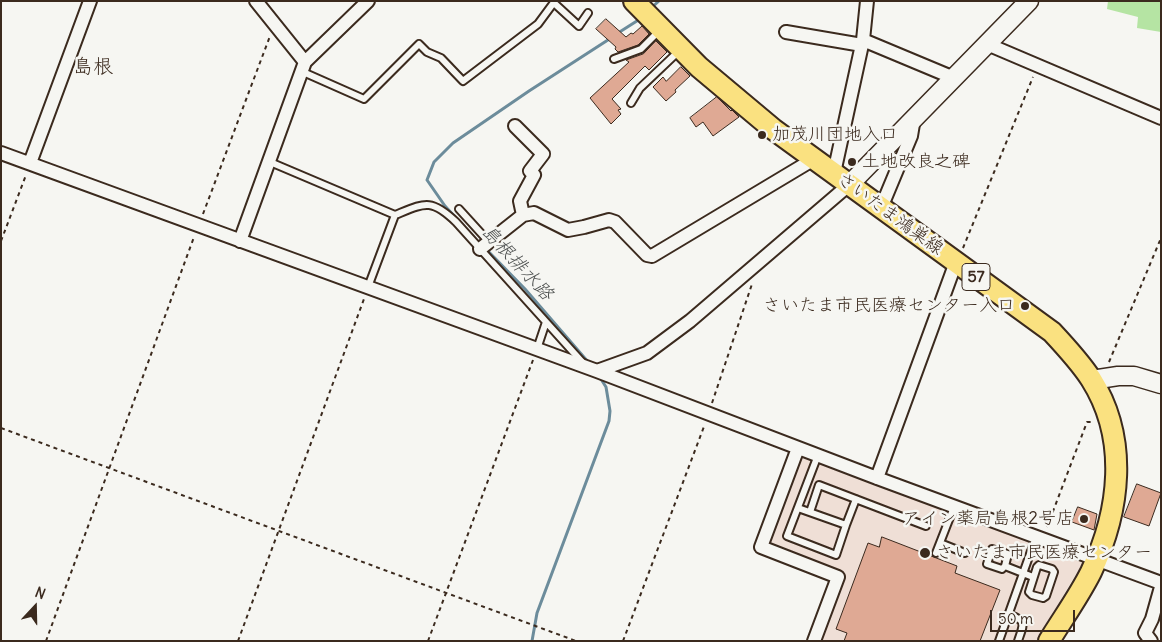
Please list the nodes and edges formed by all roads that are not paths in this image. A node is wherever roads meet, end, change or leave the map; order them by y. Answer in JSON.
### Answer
{"nodes":[{"id":1,"x":90,"y":1,"type":"edge"},
{"id":2,"x":256,"y":1,"type":"edge"},
{"id":3,"x":368,"y":1,"type":"edge"},
{"id":4,"x":634,"y":1,"type":"edge"},
{"id":5,"x":867,"y":1,"type":"edge"},
{"id":6,"x":1029,"y":1,"type":"edge"},
{"id":7,"x":554,"y":2,"type":"edge"},
{"id":8,"x":588,"y":13,"type":"dead end"},
{"id":9,"x":660,"y":29,"type":"junction"},
{"id":10,"x":786,"y":32,"type":"dead end"},
{"id":11,"x":863,"y":43,"type":"junction"},
{"id":12,"x":987,"y":44,"type":"junction"},
{"id":13,"x":681,"y":49,"type":"junction"},
{"id":14,"x":614,"y":59,"type":"dead end"},
{"id":15,"x":304,"y":67,"type":"junction"},
{"id":16,"x":954,"y":78,"type":"junction"},
{"id":17,"x":631,"y":104,"type":"dead end"},
{"id":18,"x":914,"y":118,"type":"junction"},
{"id":19,"x":1161,"y":118,"type":"edge"},
{"id":20,"x":515,"y":126,"type":"dead end"},
{"id":21,"x":1,"y":153,"type":"edge"},
{"id":22,"x":814,"y":159,"type":"junction"},
{"id":23,"x":270,"y":162,"type":"junction"},
{"id":24,"x":30,"y":163,"type":"junction"},
{"id":25,"x":842,"y":178,"type":"junction"},
{"id":26,"x":459,"y":208,"type":"dead end"},
{"id":27,"x":881,"y":208,"type":"junction"},
{"id":28,"x":395,"y":215,"type":"junction"},
{"id":29,"x":522,"y":215,"type":"junction"},
{"id":30,"x":240,"y":241,"type":"junction"},
{"id":31,"x":485,"y":246,"type":"junction"},
{"id":32,"x":956,"y":262,"type":"junction"},
{"id":33,"x":368,"y":287,"type":"junction"},
{"id":34,"x":546,"y":322,"type":"junction"},
{"id":35,"x":537,"y":350,"type":"junction"},
{"id":36,"x":592,"y":369,"type":"junction"},
{"id":37,"x":1092,"y":380,"type":"junction"},
{"id":38,"x":1161,"y":384,"type":"edge"},
{"id":39,"x":798,"y":448,"type":"junction"},
{"id":40,"x":818,"y":455,"type":"junction"},
{"id":41,"x":877,"y":478,"type":"junction"},
{"id":42,"x":856,"y":499,"type":"junction"},
{"id":43,"x":954,"y":507,"type":"junction"},
{"id":44,"x":798,"y":508,"type":"junction"},
{"id":45,"x":810,"y":512,"type":"junction"},
{"id":46,"x":846,"y":525,"type":"junction"},
{"id":47,"x":926,"y":526,"type":"dead end"},
{"id":48,"x":1039,"y":538,"type":"junction"},
{"id":49,"x":940,"y":543,"type":"junction"},
{"id":50,"x":936,"y":553,"type":"dead end"},
{"id":51,"x":965,"y":553,"type":"dead end"},
{"id":52,"x":1096,"y":560,"type":"junction"},
{"id":53,"x":1005,"y":566,"type":"dead end"},
{"id":54,"x":1023,"y":573,"type":"junction"},
{"id":55,"x":1033,"y":577,"type":"junction"},
{"id":56,"x":1161,"y":583,"type":"edge"},
{"id":57,"x":1161,"y":587,"type":"edge"},
{"id":58,"x":1008,"y":614,"type":"junction"},
{"id":59,"x":814,"y":641,"type":"edge"},
{"id":60,"x":999,"y":641,"type":"edge"},
{"id":61,"x":1018,"y":641,"type":"edge"},
{"id":62,"x":1050,"y":641,"type":"edge"},
{"id":63,"x":1151,"y":641,"type":"edge"}],
"edges":[{"from":1,"to":24,"type":"street"},
{"from":2,"to":15,"type":"street"},
{"from":3,"to":15,"type":"street"},
{"from":4,"to":9,"type":"main road","name":"さいたま鴻巣線","number":"57"},
{"from":5,"to":11,"type":"street"},
{"from":6,"to":12,"type":"street"},
{"from":7,"to":8,"type":"lane"},
{"from":7,"to":15,"type":"lane"},
{"from":9,"to":13,"type":"main road","name":"さいたま鴻巣線","number":"57"},
{"from":9,"to":14,"type":"lane"},
{"from":10,"to":11,"type":"street"},
{"from":11,"to":16,"type":"street"},
{"from":11,"to":25,"type":"street"},
{"from":12,"to":16,"type":"street"},
{"from":12,"to":19,"type":"street"},
{"from":13,"to":17,"type":"lane"},
{"from":13,"to":22,"type":"main road","name":"さいたま鴻巣線","number":"57"},
{"from":15,"to":23,"type":"street"},
{"from":16,"to":18,"type":"street"},
{"from":18,"to":25,"type":"street"},
{"from":18,"to":27,"type":"street"},
{"from":20,"to":29,"type":"street"},
{"from":21,"to":24,"type":"street"},
{"from":22,"to":25,"type":"main road","name":"さいたま鴻巣線","number":"57"},
{"from":22,"to":29,"type":"street"},
{"from":23,"to":28,"type":"lane"},
{"from":23,"to":30,"type":"street"},
{"from":24,"to":30,"type":"street"},
{"from":25,"to":27,"type":"main road","name":"さいたま鴻巣線","number":"57"},
{"from":25,"to":36,"type":"street"},
{"from":26,"to":31,"type":"lane"},
{"from":27,"to":32,"type":"main road","name":"さいたま鴻巣線","number":"57"},
{"from":28,"to":31,"type":"lane"},
{"from":28,"to":33,"type":"lane"},
{"from":29,"to":31,"type":"street"},
{"from":30,"to":33,"type":"street"},
{"from":31,"to":34,"type":"lane"},
{"from":32,"to":37,"type":"main road","name":"さいたま鴻巣線","number":"57"},
{"from":32,"to":41,"type":"street"},
{"from":33,"to":35,"type":"street"},
{"from":34,"to":35,"type":"lane"},
{"from":34,"to":36,"type":"lane"},
{"from":35,"to":36,"type":"street"},
{"from":36,"to":39,"type":"street"},
{"from":37,"to":38,"type":"street"},
{"from":37,"to":52,"type":"main road","name":"さいたま鴻巣線","number":"57"},
{"from":39,"to":40,"type":"street"},
{"from":39,"to":59,"type":"street"},
{"from":40,"to":41,"type":"street"},
{"from":40,"to":44,"type":"lane"},
{"from":41,"to":43,"type":"street"},
{"from":42,"to":45,"type":"lane"},
{"from":42,"to":46,"type":"lane"},
{"from":42,"to":47,"type":"lane"},
{"from":43,"to":48,"type":"street"},
{"from":43,"to":49,"type":"lane"},
{"from":44,"to":45,"type":"lane"},
{"from":44,"to":46,"type":"lane"},
{"from":45,"to":46,"type":"lane"},
{"from":48,"to":52,"type":"street"},
{"from":48,"to":54,"type":"lane"},
{"from":49,"to":50,"type":"lane"},
{"from":49,"to":51,"type":"lane"},
{"from":52,"to":56,"type":"street"},
{"from":52,"to":62,"type":"main road","name":"さいたま鴻巣線","number":"57"},
{"from":53,"to":54,"type":"lane"},
{"from":54,"to":55,"type":"lane"},
{"from":54,"to":58,"type":"lane"},
{"from":55,"to":55,"type":"lane"},
{"from":57,"to":63,"type":"street"},
{"from":58,"to":60,"type":"lane"},
{"from":58,"to":61,"type":"lane"}]}
